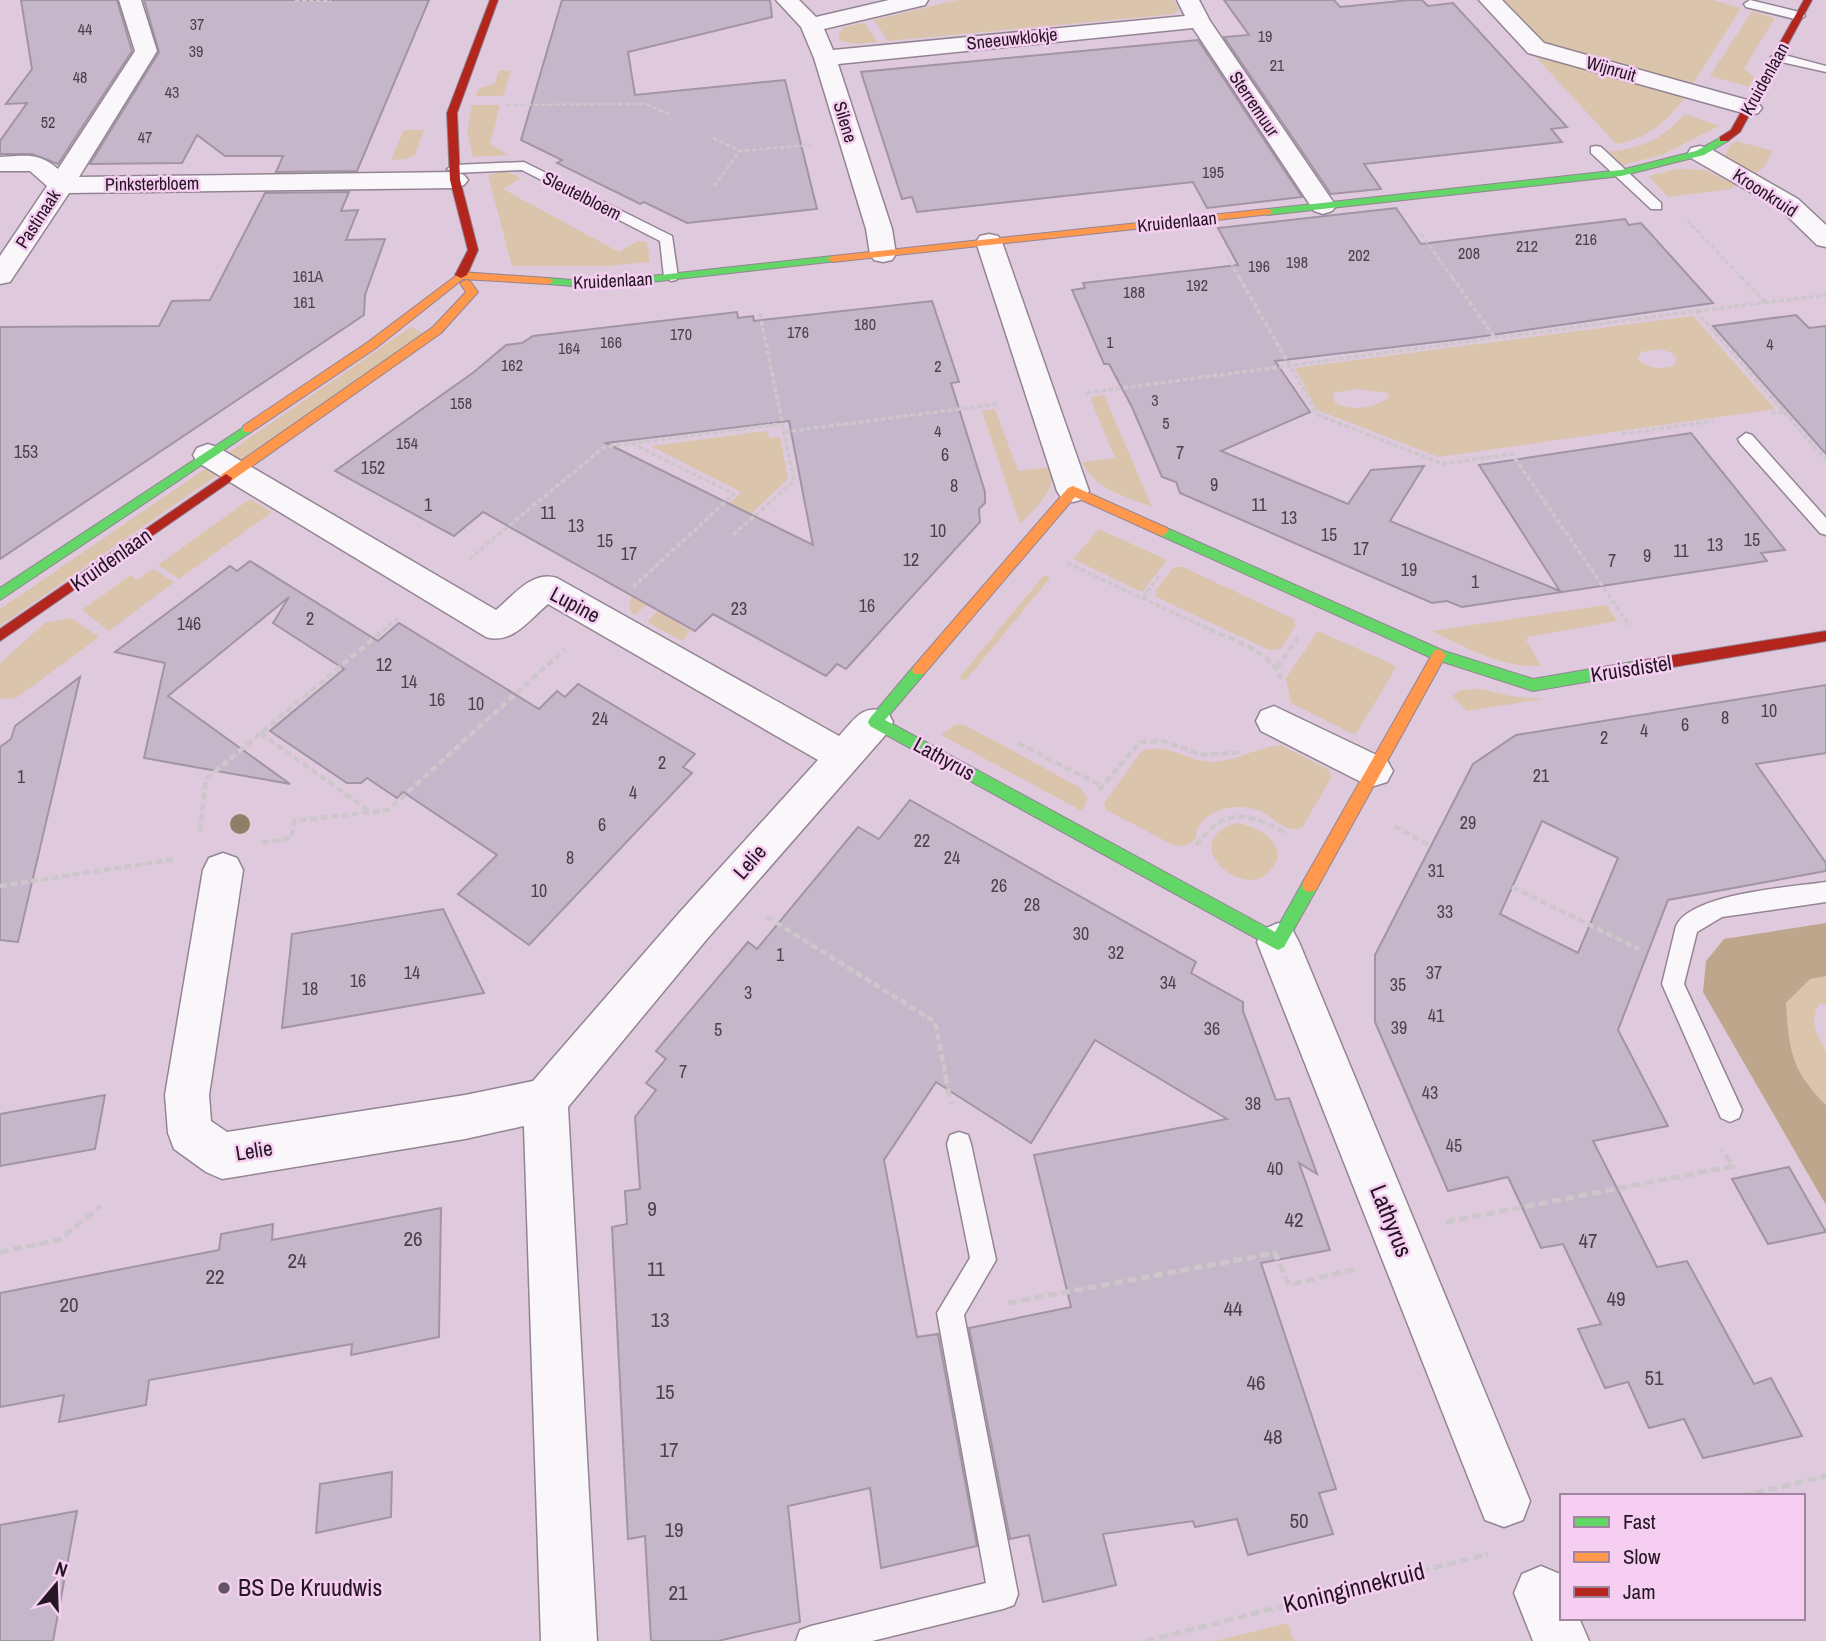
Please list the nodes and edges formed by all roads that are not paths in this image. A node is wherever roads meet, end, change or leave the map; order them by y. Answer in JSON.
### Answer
{"nodes":[{"id":1,"x":130,"y":0,"type":"edge"},
{"id":2,"x":494,"y":0,"type":"edge"},
{"id":3,"x":788,"y":0,"type":"edge"},
{"id":4,"x":917,"y":0,"type":"edge"},
{"id":5,"x":1490,"y":0,"type":"edge"},
{"id":6,"x":1808,"y":0,"type":"edge"},
{"id":7,"x":1750,"y":4,"type":"dead end"},
{"id":8,"x":1193,"y":10,"type":"edge"},
{"id":9,"x":1799,"y":16,"type":"junction"},
{"id":10,"x":811,"y":25,"type":"junction"},
{"id":11,"x":1777,"y":57,"type":"junction"},
{"id":12,"x":825,"y":58,"type":"junction"},
{"id":13,"x":1822,"y":69,"type":"dead end"},
{"id":14,"x":1750,"y":108,"type":"junction"},
{"id":15,"x":1596,"y":150,"type":"dead end"},
{"id":16,"x":1700,"y":153,"type":"junction"},
{"id":17,"x":0,"y":164,"type":"edge"},
{"id":18,"x":1621,"y":173,"type":"junction"},
{"id":19,"x":454,"y":175,"type":"junction"},
{"id":20,"x":61,"y":185,"type":"junction"},
{"id":21,"x":1323,"y":206,"type":"junction"},
{"id":22,"x":1656,"y":206,"type":"dead end"},
{"id":23,"x":1826,"y":239,"type":"edge"},
{"id":24,"x":989,"y":242,"type":"junction"},
{"id":25,"x":883,"y":254,"type":"junction"},
{"id":26,"x":461,"y":275,"type":"junction"},
{"id":27,"x":0,"y":276,"type":"edge"},
{"id":28,"x":671,"y":277,"type":"junction"},
{"id":29,"x":1746,"y":439,"type":"road end"},
{"id":30,"x":222,"y":463,"type":"junction"},
{"id":31,"x":1073,"y":491,"type":"junction"},
{"id":32,"x":1826,"y":529,"type":"edge"},
{"id":33,"x":0,"y":595,"type":"edge"},
{"id":34,"x":0,"y":636,"type":"edge"},
{"id":35,"x":1826,"y":636,"type":"edge"},
{"id":36,"x":1439,"y":656,"type":"junction"},
{"id":37,"x":1274,"y":721,"type":"road end"},
{"id":38,"x":875,"y":722,"type":"junction"},
{"id":39,"x":842,"y":757,"type":"junction"},
{"id":40,"x":1374,"y":771,"type":"junction"},
{"id":41,"x":215,"y":854,"type":"road end"},
{"id":42,"x":1826,"y":891,"type":"edge"},
{"id":43,"x":1278,"y":942,"type":"junction"},
{"id":44,"x":545,"y":1100,"type":"junction"},
{"id":45,"x":1730,"y":1110,"type":"road end"},
{"id":46,"x":958,"y":1144,"type":"road end"},
{"id":47,"x":1504,"y":1501,"type":"dead end"},
{"id":48,"x":569,"y":1641,"type":"edge"},
{"id":49,"x":811,"y":1641,"type":"edge"}],
"edges":[{"from":1,"to":20,"type":"street","name":"Pinksterbloem"},
{"from":2,"to":19,"type":"street"},
{"from":3,"to":10,"type":"street","name":"Silene"},
{"from":4,"to":10,"type":"street"},
{"from":5,"to":14,"type":"street","name":"Wijnruit"},
{"from":6,"to":9,"type":"street","name":"Kruidenlaan"},
{"from":7,"to":9,"type":"lane"},
{"from":8,"to":12,"type":"street","name":"Sneeuwklokje"},
{"from":8,"to":21,"type":"street","name":"Sterremuur"},
{"from":9,"to":11,"type":"street","name":"Kruidenlaan"},
{"from":10,"to":12,"type":"street","name":"Silene"},
{"from":11,"to":13,"type":"lane"},
{"from":11,"to":14,"type":"street","name":"Kruidenlaan"},
{"from":12,"to":25,"type":"street","name":"Silene"},
{"from":14,"to":16,"type":"street","name":"Kruidenlaan"},
{"from":15,"to":18,"type":"lane"},
{"from":16,"to":18,"type":"street","name":"Kruidenlaan"},
{"from":16,"to":23,"type":"street","name":"Kroonkruid"},
{"from":17,"to":20,"type":"street","name":"Pastinaak"},
{"from":18,"to":21,"type":"street","name":"Kruidenlaan"},
{"from":18,"to":22,"type":"lane"},
{"from":19,"to":20,"type":"street","name":"Pinksterbloem"},
{"from":19,"to":26,"type":"street"},
{"from":19,"to":28,"type":"lane","name":"Sleutelbloem"},
{"from":20,"to":27,"type":"street","name":"Pastinaak"},
{"from":21,"to":24,"type":"street","name":"Kruidenlaan"},
{"from":24,"to":25,"type":"street","name":"Kruidenlaan"},
{"from":24,"to":31,"type":"street"},
{"from":25,"to":28,"type":"street","name":"Kruidenlaan"},
{"from":26,"to":28,"type":"street","name":"Kruidenlaan"},
{"from":26,"to":30,"type":"street","name":"Kruidenlaan"},
{"from":26,"to":30,"type":"street","name":"Kruidenlaan"},
{"from":29,"to":32,"type":"lane"},
{"from":30,"to":33,"type":"street","name":"Kruidenlaan"},
{"from":30,"to":34,"type":"street","name":"Kruidenlaan"},
{"from":30,"to":39,"type":"street","name":"Lupine"},
{"from":31,"to":36,"type":"street"},
{"from":31,"to":38,"type":"street"},
{"from":35,"to":36,"type":"street","name":"Kruisdistel"},
{"from":36,"to":40,"type":"street"},
{"from":37,"to":40,"type":"street"},
{"from":38,"to":39,"type":"street","name":"Lelie"},
{"from":38,"to":43,"type":"street","name":"Lathyrus"},
{"from":39,"to":44,"type":"street","name":"Lelie"},
{"from":40,"to":43,"type":"street"},
{"from":41,"to":44,"type":"street","name":"Lelie"},
{"from":42,"to":45,"type":"lane"},
{"from":43,"to":47,"type":"street","name":"Lathyrus"},
{"from":44,"to":48,"type":"street"},
{"from":46,"to":49,"type":"lane"}]}
